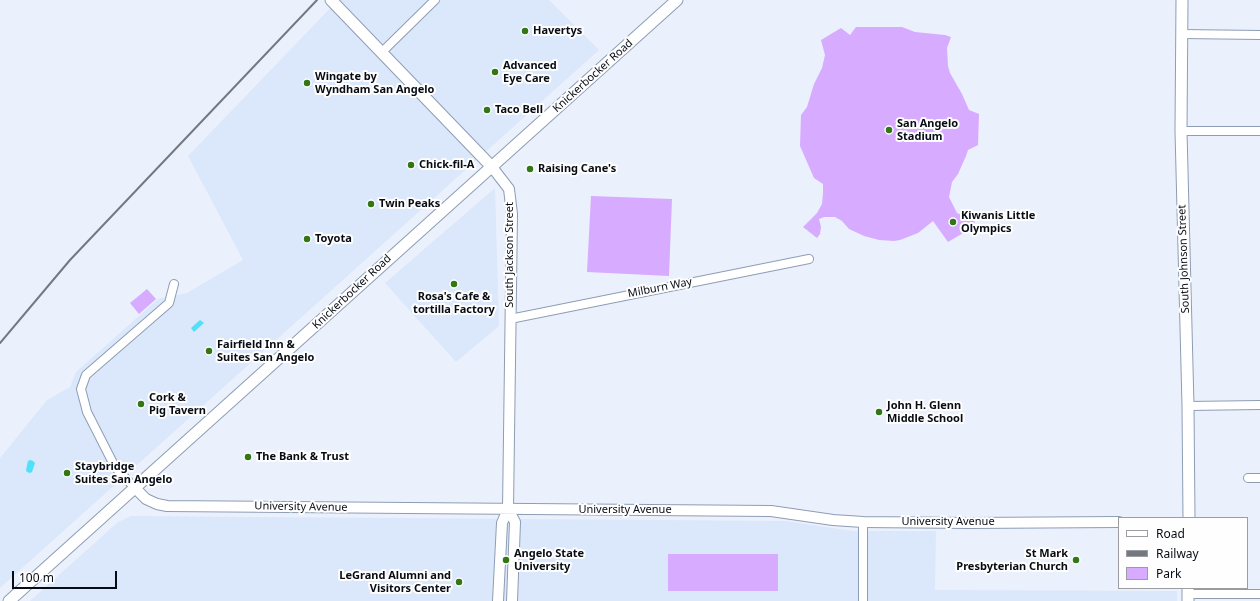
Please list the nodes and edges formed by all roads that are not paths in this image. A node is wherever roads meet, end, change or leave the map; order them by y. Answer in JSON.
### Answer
{"nodes":[{"id":1,"x":331,"y":0,"type":"edge"},
{"id":2,"x":435,"y":0,"type":"edge"},
{"id":3,"x":1182,"y":0,"type":"edge"},
{"id":4,"x":671,"y":2,"type":"edge"},
{"id":5,"x":1182,"y":34,"type":"junction"},
{"id":6,"x":1260,"y":35,"type":"edge"},
{"id":7,"x":382,"y":52,"type":"junction"},
{"id":8,"x":1181,"y":131,"type":"junction"},
{"id":9,"x":1260,"y":131,"type":"edge"},
{"id":10,"x":492,"y":168,"type":"junction"},
{"id":11,"x":809,"y":259,"type":"dead end"},
{"id":12,"x":174,"y":284,"type":"dead end"},
{"id":13,"x":510,"y":319,"type":"junction"},
{"id":14,"x":1260,"y":405,"type":"edge"},
{"id":15,"x":1188,"y":406,"type":"junction"},
{"id":16,"x":1248,"y":478,"type":"dead end"},
{"id":17,"x":1260,"y":478,"type":"edge"},
{"id":18,"x":135,"y":488,"type":"junction"},
{"id":19,"x":508,"y":509,"type":"junction"},
{"id":20,"x":1189,"y":517,"type":"edge"},
{"id":21,"x":863,"y":522,"type":"junction"},
{"id":22,"x":1118,"y":522,"type":"edge"},
{"id":23,"x":1188,"y":594,"type":"edge"},
{"id":24,"x":1260,"y":594,"type":"edge"},
{"id":25,"x":9,"y":601,"type":"edge"},
{"id":26,"x":498,"y":601,"type":"edge"},
{"id":27,"x":512,"y":601,"type":"edge"},
{"id":28,"x":863,"y":601,"type":"edge"}],
"edges":[{"from":1,"to":7,"type":"main road","name":"South Jackson Street"},
{"from":2,"to":7,"type":"street"},
{"from":3,"to":5,"type":"main road","name":"South Johnson Street"},
{"from":4,"to":10,"type":"main road","name":"Knickerbocker Road"},
{"from":5,"to":6,"type":"street"},
{"from":5,"to":8,"type":"main road","name":"South Johnson Street"},
{"from":7,"to":10,"type":"main road","name":"South Jackson Street"},
{"from":8,"to":9,"type":"street"},
{"from":8,"to":15,"type":"main road","name":"South Johnson Street"},
{"from":10,"to":13,"type":"street","name":"South Jackson Street"},
{"from":10,"to":18,"type":"main road","name":"Knickerbocker Road"},
{"from":11,"to":13,"type":"street","name":"Milburn Way"},
{"from":12,"to":18,"type":"street"},
{"from":13,"to":19,"type":"street","name":"South Jackson Street"},
{"from":14,"to":15,"type":"street"},
{"from":15,"to":20,"type":"main road","name":"South Johnson Street"},
{"from":16,"to":17,"type":"street"},
{"from":18,"to":19,"type":"street","name":"University Avenue"},
{"from":18,"to":25,"type":"main road","name":"Knickerbocker Road"},
{"from":19,"to":21,"type":"street","name":"University Avenue"},
{"from":19,"to":26,"type":"street","name":"South Jackson Street"},
{"from":19,"to":27,"type":"street","name":"South Jackson Street"},
{"from":21,"to":22,"type":"street","name":"University Avenue"},
{"from":21,"to":28,"type":"street"},
{"from":23,"to":24,"type":"street"}]}
